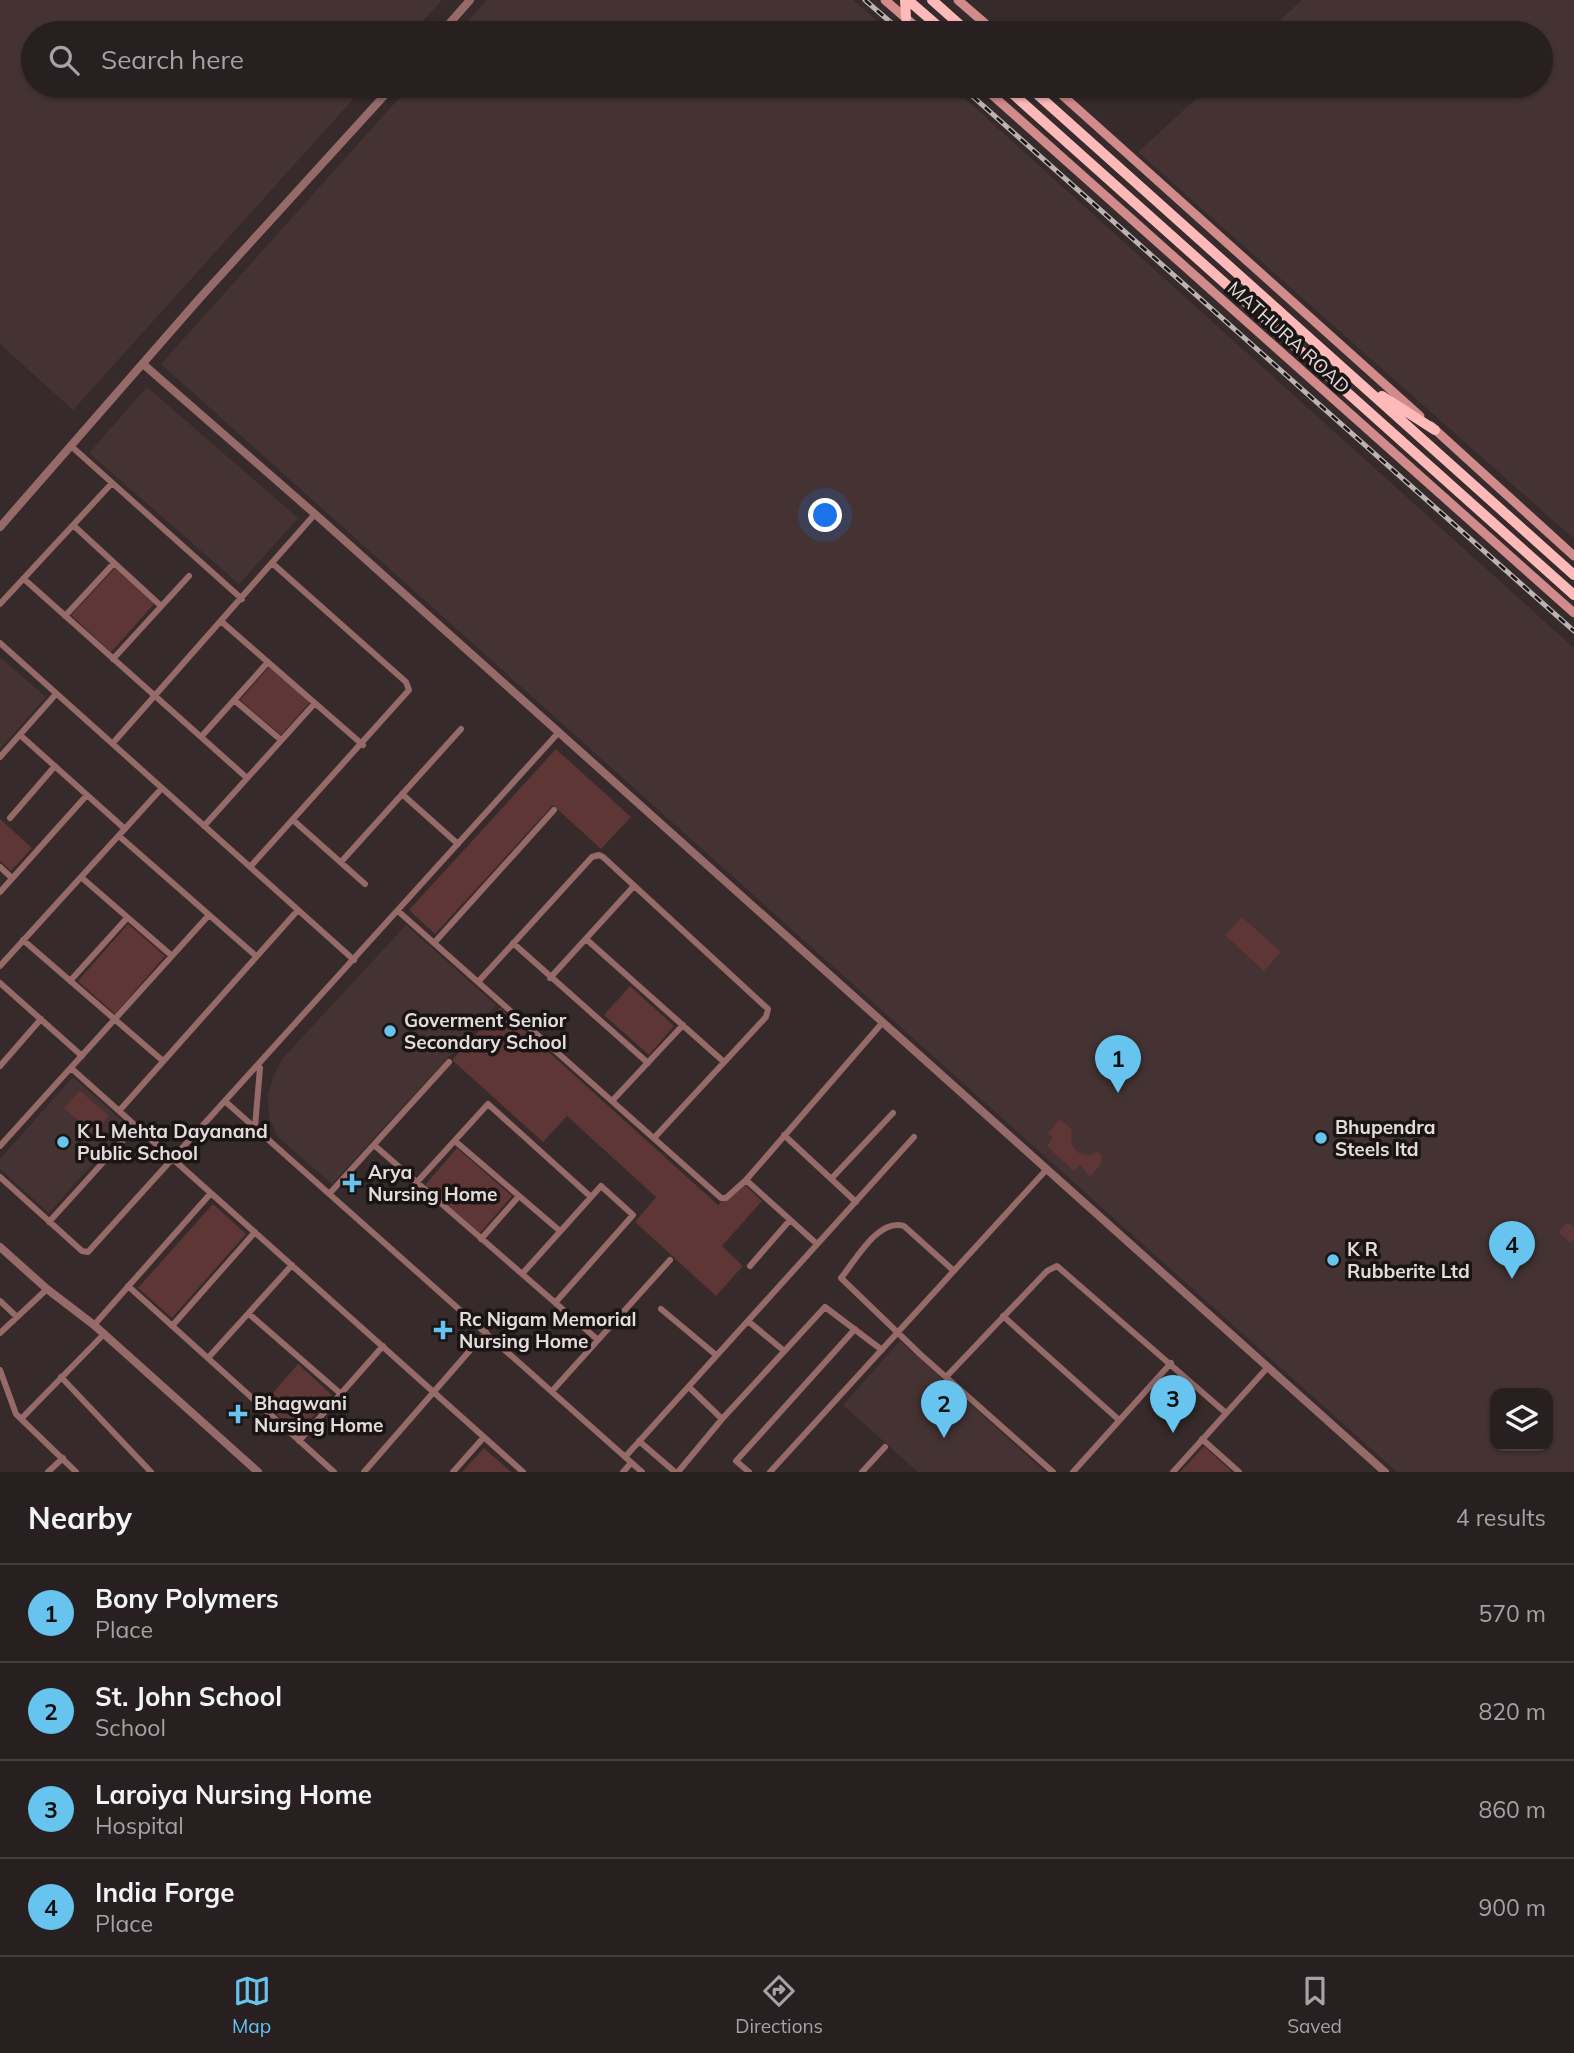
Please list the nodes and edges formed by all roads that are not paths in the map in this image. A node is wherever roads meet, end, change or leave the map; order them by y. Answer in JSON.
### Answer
{"nodes":[{"id":1,"x":470,"y":0,"type":"edge"},
{"id":2,"x":885,"y":0,"type":"edge"},
{"id":3,"x":907,"y":0,"type":"edge"},
{"id":4,"x":932,"y":0,"type":"edge"},
{"id":5,"x":958,"y":0,"type":"edge"},
{"id":6,"x":906,"y":18,"type":"junction"},
{"id":7,"x":452,"y":21,"type":"edge"},
{"id":8,"x":909,"y":21,"type":"edge"},
{"id":9,"x":932,"y":21,"type":"edge"},
{"id":10,"x":956,"y":21,"type":"edge"},
{"id":11,"x":982,"y":21,"type":"edge"},
{"id":12,"x":382,"y":98,"type":"edge"},
{"id":13,"x":995,"y":98,"type":"edge"},
{"id":14,"x":1017,"y":98,"type":"edge"},
{"id":15,"x":1041,"y":98,"type":"edge"},
{"id":16,"x":1065,"y":98,"type":"edge"},
{"id":17,"x":143,"y":364,"type":"junction"},
{"id":18,"x":1361,"y":384,"type":"junction"},
{"id":19,"x":1435,"y":430,"type":"junction"},
{"id":20,"x":71,"y":446,"type":"junction"},
{"id":21,"x":112,"y":483,"type":"junction"},
{"id":22,"x":315,"y":514,"type":"junction"},
{"id":23,"x":73,"y":525,"type":"junction"},
{"id":24,"x":0,"y":527,"type":"edge"},
{"id":25,"x":1574,"y":556,"type":"edge"},
{"id":26,"x":114,"y":563,"type":"junction"},
{"id":27,"x":272,"y":563,"type":"junction"},
{"id":28,"x":1574,"y":575,"type":"edge"},
{"id":29,"x":189,"y":576,"type":"dead end"},
{"id":30,"x":23,"y":579,"type":"junction"},
{"id":31,"x":1574,"y":595,"type":"edge"},
{"id":32,"x":242,"y":599,"type":"junction"},
{"id":33,"x":0,"y":604,"type":"edge"},
{"id":34,"x":161,"y":606,"type":"junction"},
{"id":35,"x":1574,"y":613,"type":"edge"},
{"id":36,"x":65,"y":616,"type":"junction"},
{"id":37,"x":222,"y":622,"type":"junction"},
{"id":38,"x":0,"y":643,"type":"edge"},
{"id":39,"x":113,"y":659,"type":"junction"},
{"id":40,"x":268,"y":662,"type":"junction"},
{"id":41,"x":56,"y":694,"type":"junction"},
{"id":42,"x":156,"y":698,"type":"junction"},
{"id":43,"x":234,"y":700,"type":"junction"},
{"id":44,"x":315,"y":703,"type":"junction"},
{"id":45,"x":461,"y":729,"type":"dead end"},
{"id":46,"x":559,"y":733,"type":"junction"},
{"id":47,"x":20,"y":735,"type":"junction"},
{"id":48,"x":201,"y":737,"type":"junction"},
{"id":49,"x":281,"y":740,"type":"junction"},
{"id":50,"x":113,"y":743,"type":"junction"},
{"id":51,"x":363,"y":745,"type":"junction"},
{"id":52,"x":0,"y":757,"type":"edge"},
{"id":53,"x":55,"y":766,"type":"junction"},
{"id":54,"x":247,"y":778,"type":"junction"},
{"id":55,"x":162,"y":788,"type":"junction"},
{"id":56,"x":402,"y":794,"type":"junction"},
{"id":57,"x":87,"y":795,"type":"junction"},
{"id":58,"x":554,"y":810,"type":"dead end"},
{"id":59,"x":10,"y":818,"type":"dead end"},
{"id":60,"x":293,"y":820,"type":"junction"},
{"id":61,"x":204,"y":825,"type":"junction"},
{"id":62,"x":125,"y":829,"type":"junction"},
{"id":63,"x":118,"y":835,"type":"junction"},
{"id":64,"x":458,"y":844,"type":"junction"},
{"id":65,"x":341,"y":862,"type":"junction"},
{"id":66,"x":0,"y":867,"type":"edge"},
{"id":67,"x":250,"y":867,"type":"junction"},
{"id":68,"x":81,"y":877,"type":"junction"},
{"id":69,"x":12,"y":878,"type":"junction"},
{"id":70,"x":365,"y":884,"type":"dead end"},
{"id":71,"x":634,"y":886,"type":"junction"},
{"id":72,"x":0,"y":892,"type":"edge"},
{"id":73,"x":298,"y":910,"type":"junction"},
{"id":74,"x":398,"y":911,"type":"junction"},
{"id":75,"x":209,"y":915,"type":"junction"},
{"id":76,"x":127,"y":918,"type":"junction"},
{"id":77,"x":586,"y":939,"type":"junction"},
{"id":78,"x":23,"y":940,"type":"junction"},
{"id":79,"x":434,"y":943,"type":"junction"},
{"id":80,"x":513,"y":943,"type":"junction"},
{"id":81,"x":172,"y":956,"type":"junction"},
{"id":82,"x":256,"y":956,"type":"junction"},
{"id":83,"x":354,"y":960,"type":"junction"},
{"id":84,"x":0,"y":966,"type":"edge"},
{"id":85,"x":551,"y":978,"type":"junction"},
{"id":86,"x":70,"y":981,"type":"junction"},
{"id":87,"x":478,"y":982,"type":"junction"},
{"id":88,"x":0,"y":983,"type":"edge"},
{"id":89,"x":114,"y":1019,"type":"junction"},
{"id":90,"x":41,"y":1020,"type":"junction"},
{"id":91,"x":883,"y":1022,"type":"junction"},
{"id":92,"x":683,"y":1025,"type":"junction"},
{"id":93,"x":82,"y":1056,"type":"junction"},
{"id":94,"x":163,"y":1061,"type":"junction"},
{"id":95,"x":449,"y":1062,"type":"dead end"},
{"id":96,"x":724,"y":1062,"type":"junction"},
{"id":97,"x":648,"y":1063,"type":"junction"},
{"id":98,"x":0,"y":1066,"type":"edge"},
{"id":99,"x":260,"y":1066,"type":"junction"},
{"id":100,"x":71,"y":1068,"type":"junction"},
{"id":101,"x":612,"y":1101,"type":"junction"},
{"id":102,"x":227,"y":1103,"type":"junction"},
{"id":103,"x":119,"y":1111,"type":"junction"},
{"id":104,"x":893,"y":1113,"type":"dead end"},
{"id":105,"x":136,"y":1126,"type":"junction"},
{"id":106,"x":255,"y":1127,"type":"junction"},
{"id":107,"x":784,"y":1135,"type":"junction"},
{"id":108,"x":914,"y":1136,"type":"dead end"},
{"id":109,"x":654,"y":1138,"type":"junction"},
{"id":110,"x":455,"y":1140,"type":"junction"},
{"id":111,"x":374,"y":1145,"type":"junction"},
{"id":112,"x":0,"y":1146,"type":"edge"},
{"id":113,"x":173,"y":1159,"type":"junction"},
{"id":114,"x":1047,"y":1169,"type":"junction"},
{"id":115,"x":0,"y":1177,"type":"edge"},
{"id":116,"x":831,"y":1179,"type":"junction"},
{"id":117,"x":746,"y":1180,"type":"junction"},
{"id":118,"x":417,"y":1182,"type":"junction"},
{"id":119,"x":211,"y":1193,"type":"junction"},
{"id":120,"x":330,"y":1193,"type":"junction"},
{"id":121,"x":519,"y":1196,"type":"junction"},
{"id":122,"x":591,"y":1197,"type":"junction"},
{"id":123,"x":856,"y":1202,"type":"junction"},
{"id":124,"x":790,"y":1220,"type":"junction"},
{"id":125,"x":49,"y":1222,"type":"junction"},
{"id":126,"x":560,"y":1231,"type":"junction"},
{"id":127,"x":254,"y":1232,"type":"junction"},
{"id":128,"x":481,"y":1239,"type":"junction"},
{"id":129,"x":817,"y":1244,"type":"junction"},
{"id":130,"x":0,"y":1247,"type":"edge"},
{"id":131,"x":670,"y":1260,"type":"dead end"},
{"id":132,"x":292,"y":1265,"type":"junction"},
{"id":133,"x":750,"y":1266,"type":"dead end"},
{"id":134,"x":954,"y":1271,"type":"junction"},
{"id":135,"x":522,"y":1274,"type":"junction"},
{"id":136,"x":128,"y":1286,"type":"junction"},
{"id":137,"x":47,"y":1289,"type":"junction"},
{"id":138,"x":0,"y":1301,"type":"edge"},
{"id":139,"x":555,"y":1303,"type":"junction"},
{"id":140,"x":662,"y":1309,"type":"dead end"},
{"id":141,"x":248,"y":1314,"type":"junction"},
{"id":142,"x":1003,"y":1316,"type":"junction"},
{"id":143,"x":17,"y":1317,"type":"junction"},
{"id":144,"x":748,"y":1321,"type":"junction"},
{"id":145,"x":94,"y":1325,"type":"junction"},
{"id":146,"x":173,"y":1326,"type":"junction"},
{"id":147,"x":855,"y":1329,"type":"junction"},
{"id":148,"x":486,"y":1332,"type":"junction"},
{"id":149,"x":898,"y":1332,"type":"junction"},
{"id":150,"x":0,"y":1333,"type":"edge"},
{"id":151,"x":104,"y":1334,"type":"junction"},
{"id":152,"x":598,"y":1340,"type":"junction"},
{"id":153,"x":383,"y":1346,"type":"junction"},
{"id":154,"x":783,"y":1350,"type":"junction"},
{"id":155,"x":882,"y":1350,"type":"junction"},
{"id":156,"x":716,"y":1355,"type":"junction"},
{"id":157,"x":208,"y":1359,"type":"junction"},
{"id":158,"x":1171,"y":1363,"type":"junction"},
{"id":159,"x":1268,"y":1367,"type":"junction"},
{"id":160,"x":0,"y":1370,"type":"edge"},
{"id":161,"x":61,"y":1377,"type":"junction"},
{"id":162,"x":946,"y":1377,"type":"junction"},
{"id":163,"x":689,"y":1387,"type":"junction"},
{"id":164,"x":553,"y":1390,"type":"junction"},
{"id":165,"x":434,"y":1392,"type":"junction"},
{"id":166,"x":341,"y":1394,"type":"junction"},
{"id":167,"x":1226,"y":1413,"type":"junction"},
{"id":168,"x":21,"y":1419,"type":"junction"},
{"id":169,"x":722,"y":1419,"type":"junction"},
{"id":170,"x":1119,"y":1420,"type":"junction"},
{"id":171,"x":484,"y":1437,"type":"junction"},
{"id":172,"x":1202,"y":1439,"type":"junction"},
{"id":173,"x":299,"y":1441,"type":"junction"},
{"id":174,"x":639,"y":1441,"type":"junction"},
{"id":175,"x":885,"y":1447,"type":"dead end"},
{"id":176,"x":625,"y":1457,"type":"junction"},
{"id":177,"x":63,"y":1458,"type":"junction"},
{"id":178,"x":631,"y":1463,"type":"junction"},
{"id":179,"x":48,"y":1472,"type":"edge"},
{"id":180,"x":76,"y":1472,"type":"edge"},
{"id":181,"x":151,"y":1472,"type":"edge"},
{"id":182,"x":258,"y":1472,"type":"edge"},
{"id":183,"x":334,"y":1472,"type":"edge"},
{"id":184,"x":364,"y":1472,"type":"edge"},
{"id":185,"x":453,"y":1472,"type":"edge"},
{"id":186,"x":523,"y":1472,"type":"edge"},
{"id":187,"x":623,"y":1472,"type":"edge"},
{"id":188,"x":642,"y":1472,"type":"edge"},
{"id":189,"x":676,"y":1472,"type":"edge"},
{"id":190,"x":749,"y":1472,"type":"edge"},
{"id":191,"x":770,"y":1472,"type":"edge"},
{"id":192,"x":862,"y":1472,"type":"edge"},
{"id":193,"x":1053,"y":1472,"type":"edge"},
{"id":194,"x":1073,"y":1472,"type":"edge"},
{"id":195,"x":1172,"y":1472,"type":"edge"},
{"id":196,"x":1239,"y":1472,"type":"edge"},
{"id":197,"x":1384,"y":1472,"type":"edge"}],
"edges":[{"from":1,"to":7,"type":"street"},
{"from":2,"to":6,"type":"main road"},
{"from":3,"to":6,"type":"highway"},
{"from":3,"to":9,"type":"highway"},
{"from":4,"to":10,"type":"highway"},
{"from":5,"to":11,"type":"main road"},
{"from":6,"to":8,"type":"main road"},
{"from":12,"to":17,"type":"street"},
{"from":13,"to":35,"type":"main road","name":"MATHURA ROAD"},
{"from":14,"to":31,"type":"highway"},
{"from":15,"to":18,"type":"highway","name":"MATHURA ROAD"},
{"from":16,"to":19,"type":"main road","name":"MATHURA ROAD"},
{"from":17,"to":20,"type":"street"},
{"from":17,"to":22,"type":"street"},
{"from":18,"to":19,"type":"highway"},
{"from":18,"to":28,"type":"highway"},
{"from":19,"to":25,"type":"main road","name":"MATHURA ROAD"},
{"from":20,"to":21,"type":"street"},
{"from":20,"to":24,"type":"street"},
{"from":21,"to":23,"type":"street"},
{"from":21,"to":32,"type":"street"},
{"from":22,"to":27,"type":"street"},
{"from":22,"to":46,"type":"street"},
{"from":23,"to":26,"type":"street"},
{"from":23,"to":30,"type":"street"},
{"from":26,"to":34,"type":"street"},
{"from":26,"to":36,"type":"street"},
{"from":27,"to":32,"type":"street"},
{"from":27,"to":51,"type":"street"},
{"from":29,"to":34,"type":"street"},
{"from":30,"to":33,"type":"street"},
{"from":30,"to":36,"type":"street"},
{"from":32,"to":37,"type":"street"},
{"from":34,"to":39,"type":"street"},
{"from":36,"to":39,"type":"street"},
{"from":37,"to":40,"type":"street"},
{"from":37,"to":42,"type":"street"},
{"from":38,"to":41,"type":"street"},
{"from":39,"to":42,"type":"street"},
{"from":40,"to":43,"type":"street"},
{"from":40,"to":44,"type":"street"},
{"from":41,"to":47,"type":"street"},
{"from":41,"to":50,"type":"street"},
{"from":42,"to":48,"type":"street"},
{"from":42,"to":50,"type":"street"},
{"from":43,"to":48,"type":"street"},
{"from":43,"to":49,"type":"street"},
{"from":44,"to":49,"type":"street"},
{"from":44,"to":51,"type":"street"},
{"from":45,"to":56,"type":"street"},
{"from":46,"to":64,"type":"street"},
{"from":46,"to":91,"type":"street"},
{"from":47,"to":52,"type":"street"},
{"from":47,"to":53,"type":"street"},
{"from":48,"to":54,"type":"street"},
{"from":49,"to":54,"type":"street"},
{"from":50,"to":55,"type":"street"},
{"from":51,"to":60,"type":"street"},
{"from":53,"to":57,"type":"street"},
{"from":53,"to":59,"type":"street"},
{"from":54,"to":61,"type":"street"},
{"from":55,"to":61,"type":"street"},
{"from":55,"to":62,"type":"street"},
{"from":56,"to":64,"type":"street"},
{"from":56,"to":65,"type":"street"},
{"from":57,"to":62,"type":"street"},
{"from":57,"to":69,"type":"street"},
{"from":58,"to":79,"type":"street"},
{"from":60,"to":65,"type":"street"},
{"from":60,"to":67,"type":"street"},
{"from":61,"to":67,"type":"street"},
{"from":62,"to":63,"type":"street"},
{"from":63,"to":68,"type":"street"},
{"from":63,"to":75,"type":"street"},
{"from":64,"to":74,"type":"street"},
{"from":65,"to":70,"type":"street"},
{"from":66,"to":69,"type":"street"},
{"from":67,"to":73,"type":"street"},
{"from":68,"to":76,"type":"street"},
{"from":68,"to":78,"type":"street"},
{"from":69,"to":72,"type":"street"},
{"from":71,"to":77,"type":"street"},
{"from":71,"to":80,"type":"street"},
{"from":71,"to":96,"type":"street"},
{"from":73,"to":82,"type":"street"},
{"from":73,"to":83,"type":"street"},
{"from":74,"to":79,"type":"street"},
{"from":74,"to":83,"type":"street"},
{"from":75,"to":81,"type":"street"},
{"from":75,"to":82,"type":"street"},
{"from":76,"to":81,"type":"street"},
{"from":76,"to":86,"type":"street"},
{"from":77,"to":85,"type":"street"},
{"from":77,"to":92,"type":"street"},
{"from":78,"to":84,"type":"street"},
{"from":78,"to":86,"type":"street"},
{"from":79,"to":87,"type":"street"},
{"from":80,"to":85,"type":"street"},
{"from":80,"to":87,"type":"street"},
{"from":81,"to":89,"type":"street"},
{"from":82,"to":94,"type":"street"},
{"from":83,"to":99,"type":"street"},
{"from":85,"to":97,"type":"street"},
{"from":86,"to":89,"type":"street"},
{"from":87,"to":101,"type":"street"},
{"from":88,"to":90,"type":"street"},
{"from":89,"to":93,"type":"street"},
{"from":89,"to":94,"type":"street"},
{"from":90,"to":93,"type":"street"},
{"from":90,"to":98,"type":"street"},
{"from":91,"to":107,"type":"street"},
{"from":91,"to":114,"type":"street"},
{"from":92,"to":96,"type":"street"},
{"from":92,"to":97,"type":"street"},
{"from":93,"to":100,"type":"street"},
{"from":94,"to":103,"type":"street"},
{"from":95,"to":111,"type":"street"},
{"from":96,"to":109,"type":"street"},
{"from":97,"to":101,"type":"street"},
{"from":99,"to":102,"type":"street"},
{"from":99,"to":106,"type":"street"},
{"from":100,"to":103,"type":"street"},
{"from":100,"to":112,"type":"street"},
{"from":101,"to":109,"type":"street"},
{"from":102,"to":106,"type":"street"},
{"from":102,"to":113,"type":"street"},
{"from":103,"to":105,"type":"street"},
{"from":104,"to":116,"type":"street"},
{"from":105,"to":113,"type":"street"},
{"from":105,"to":125,"type":"street"},
{"from":106,"to":120,"type":"street"},
{"from":107,"to":116,"type":"street"},
{"from":107,"to":117,"type":"street"},
{"from":108,"to":123,"type":"street"},
{"from":109,"to":117,"type":"street"},
{"from":110,"to":118,"type":"street"},
{"from":110,"to":121,"type":"street"},
{"from":110,"to":122,"type":"street"},
{"from":111,"to":118,"type":"street"},
{"from":111,"to":120,"type":"street"},
{"from":113,"to":119,"type":"street"},
{"from":113,"to":125,"type":"street"},
{"from":114,"to":134,"type":"street"},
{"from":114,"to":159,"type":"street"},
{"from":115,"to":125,"type":"street"},
{"from":116,"to":123,"type":"street"},
{"from":117,"to":124,"type":"street"},
{"from":118,"to":128,"type":"street"},
{"from":119,"to":127,"type":"street"},
{"from":119,"to":136,"type":"street"},
{"from":120,"to":148,"type":"street"},
{"from":121,"to":126,"type":"street"},
{"from":121,"to":128,"type":"street"},
{"from":122,"to":126,"type":"street"},
{"from":122,"to":139,"type":"street"},
{"from":123,"to":129,"type":"street"},
{"from":124,"to":129,"type":"street"},
{"from":124,"to":133,"type":"street"},
{"from":126,"to":135,"type":"street"},
{"from":127,"to":132,"type":"street"},
{"from":127,"to":146,"type":"street"},
{"from":128,"to":135,"type":"street"},
{"from":129,"to":144,"type":"street"},
{"from":130,"to":137,"type":"street"},
{"from":131,"to":152,"type":"street"},
{"from":132,"to":141,"type":"street"},
{"from":132,"to":153,"type":"street"},
{"from":134,"to":149,"type":"street"},
{"from":134,"to":149,"type":"street"},
{"from":135,"to":139,"type":"street"},
{"from":136,"to":145,"type":"street"},
{"from":136,"to":146,"type":"street"},
{"from":137,"to":143,"type":"street"},
{"from":137,"to":145,"type":"street"},
{"from":138,"to":143,"type":"street"},
{"from":139,"to":152,"type":"street"},
{"from":140,"to":156,"type":"street"},
{"from":141,"to":157,"type":"street"},
{"from":141,"to":166,"type":"street"},
{"from":142,"to":158,"type":"street"},
{"from":142,"to":162,"type":"street"},
{"from":142,"to":170,"type":"street"},
{"from":143,"to":150,"type":"street"},
{"from":144,"to":154,"type":"street"},
{"from":144,"to":156,"type":"street"},
{"from":145,"to":151,"type":"street"},
{"from":146,"to":157,"type":"street"},
{"from":147,"to":154,"type":"street"},
{"from":147,"to":155,"type":"street"},
{"from":147,"to":190,"type":"street"},
{"from":148,"to":164,"type":"street"},
{"from":148,"to":165,"type":"street"},
{"from":149,"to":155,"type":"street"},
{"from":149,"to":162,"type":"street"},
{"from":151,"to":161,"type":"street"},
{"from":151,"to":182,"type":"street"},
{"from":152,"to":164,"type":"street"},
{"from":153,"to":165,"type":"street"},
{"from":153,"to":166,"type":"street"},
{"from":154,"to":169,"type":"street"},
{"from":155,"to":191,"type":"street"},
{"from":156,"to":163,"type":"street"},
{"from":157,"to":173,"type":"street"},
{"from":158,"to":167,"type":"street"},
{"from":158,"to":170,"type":"street"},
{"from":159,"to":167,"type":"street"},
{"from":159,"to":197,"type":"street"},
{"from":160,"to":168,"type":"street"},
{"from":161,"to":168,"type":"street"},
{"from":161,"to":181,"type":"street"},
{"from":162,"to":193,"type":"street"},
{"from":163,"to":169,"type":"street"},
{"from":163,"to":174,"type":"street"},
{"from":164,"to":176,"type":"street"},
{"from":165,"to":171,"type":"street"},
{"from":165,"to":184,"type":"street"},
{"from":166,"to":173,"type":"street"},
{"from":167,"to":172,"type":"street"},
{"from":168,"to":177,"type":"street"},
{"from":169,"to":189,"type":"street"},
{"from":170,"to":194,"type":"street"},
{"from":171,"to":185,"type":"street"},
{"from":171,"to":186,"type":"street"},
{"from":172,"to":195,"type":"street"},
{"from":172,"to":196,"type":"street"},
{"from":173,"to":183,"type":"street"},
{"from":174,"to":176,"type":"street"},
{"from":174,"to":189,"type":"street"},
{"from":175,"to":192,"type":"street"},
{"from":176,"to":178,"type":"street"},
{"from":177,"to":179,"type":"street"},
{"from":177,"to":180,"type":"street"},
{"from":178,"to":187,"type":"street"},
{"from":178,"to":188,"type":"street"}]}
